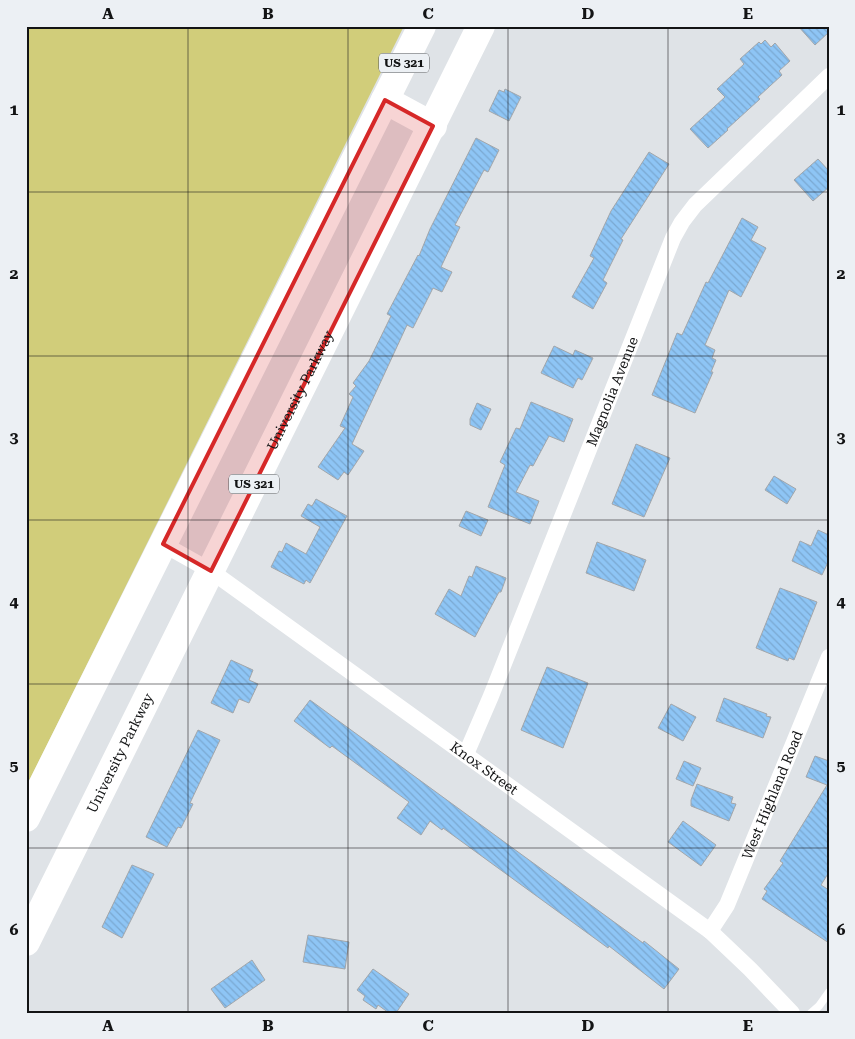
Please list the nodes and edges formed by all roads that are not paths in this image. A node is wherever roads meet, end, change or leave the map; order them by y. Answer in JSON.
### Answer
{"nodes":[{"id":1,"x":422,"y":26,"type":"edge"},
{"id":2,"x":481,"y":26,"type":"edge"},
{"id":3,"x":829,"y":76,"type":"edge"},
{"id":4,"x":385,"y":100,"type":"junction"},
{"id":5,"x":433,"y":126,"type":"junction"},
{"id":6,"x":163,"y":544,"type":"junction"},
{"id":7,"x":211,"y":570,"type":"junction"},
{"id":8,"x":829,"y":657,"type":"edge"},
{"id":9,"x":466,"y":754,"type":"junction"},
{"id":10,"x":26,"y":818,"type":"edge"},
{"id":11,"x":710,"y":931,"type":"junction"},
{"id":12,"x":27,"y":940,"type":"edge"},
{"id":13,"x":829,"y":992,"type":"edge"},
{"id":14,"x":792,"y":1013,"type":"edge"},
{"id":15,"x":811,"y":1013,"type":"edge"}],
"edges":[{"from":1,"to":4,"type":"highway","number":"US 321"},
{"from":2,"to":5,"type":"highway","name":"University Parkway","number":"US 321"},
{"from":3,"to":9,"type":"street","name":"Magnolia Avenue"},
{"from":4,"to":5,"type":"highway"},
{"from":4,"to":6,"type":"highway","number":"US 321"},
{"from":5,"to":7,"type":"highway","name":"University Parkway","number":"US 321"},
{"from":6,"to":7,"type":"street","name":"Knox Street"},
{"from":6,"to":10,"type":"highway","number":"US 321"},
{"from":7,"to":9,"type":"street","name":"Knox Street"},
{"from":7,"to":12,"type":"highway","name":"University Parkway","number":"US 321"},
{"from":8,"to":11,"type":"street","name":"West Highland Road"},
{"from":9,"to":11,"type":"street","name":"Knox Street"},
{"from":11,"to":14,"type":"street","name":"Knox Street"},
{"from":13,"to":15,"type":"lane"}]}
